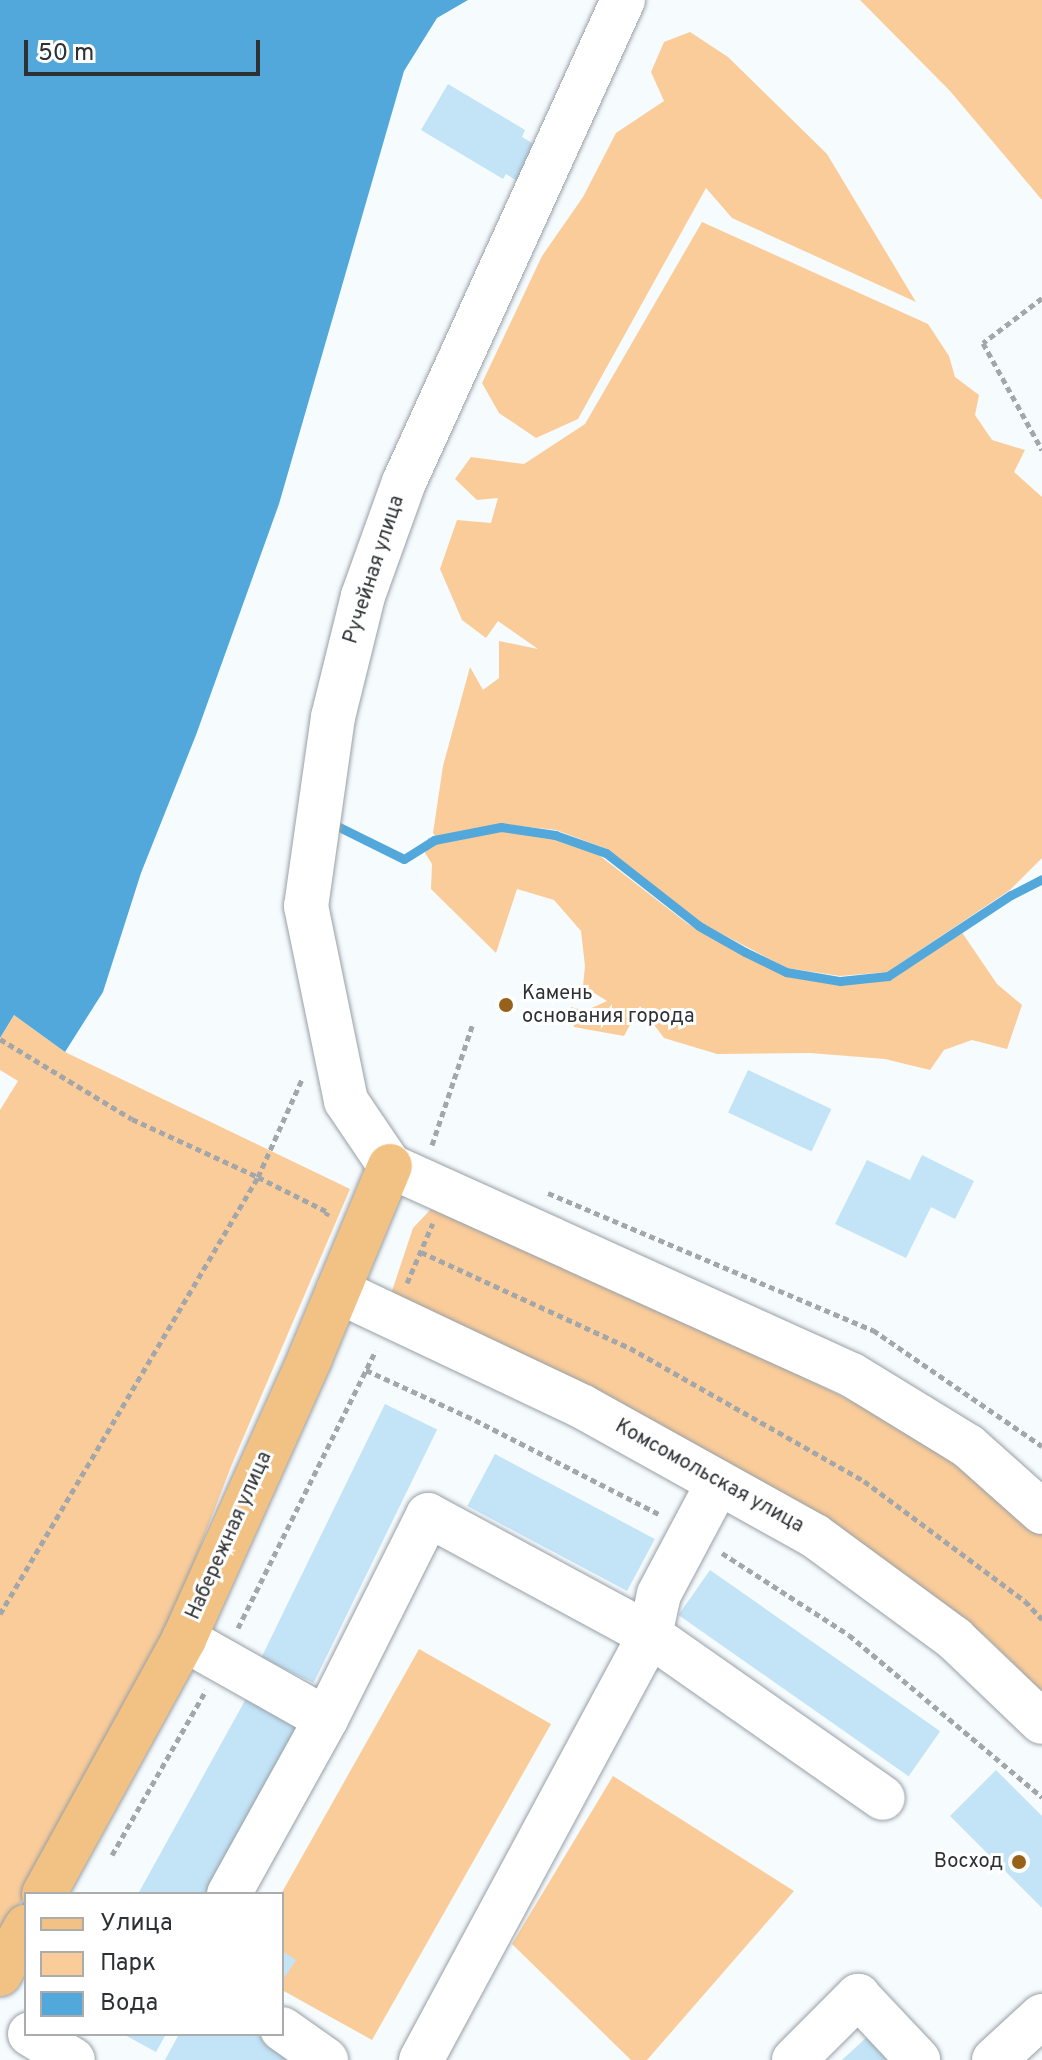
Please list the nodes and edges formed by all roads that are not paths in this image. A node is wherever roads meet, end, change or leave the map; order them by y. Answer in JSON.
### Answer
{"nodes":[{"id":1,"x":623,"y":0,"type":"edge"},
{"id":2,"x":390,"y":1166,"type":"junction"},
{"id":3,"x":338,"y":1291,"type":"junction"},
{"id":4,"x":718,"y":1483,"type":"junction"},
{"id":5,"x":1042,"y":1512,"type":"edge"},
{"id":6,"x":650,"y":1635,"type":"junction"},
{"id":7,"x":184,"y":1639,"type":"junction"},
{"id":8,"x":326,"y":1719,"type":"junction"},
{"id":9,"x":1042,"y":1722,"type":"edge"},
{"id":10,"x":883,"y":1798,"type":"dead end"},
{"id":11,"x":45,"y":1892,"type":"edge"},
{"id":12,"x":230,"y":1892,"type":"edge"},
{"id":13,"x":24,"y":1931,"type":"edge"},
{"id":14,"x":0,"y":1974,"type":"edge"},
{"id":15,"x":0,"y":2016,"type":"edge"},
{"id":16,"x":1042,"y":2016,"type":"edge"},
{"id":17,"x":284,"y":2030,"type":"edge"},
{"id":18,"x":24,"y":2031,"type":"edge"},
{"id":19,"x":33,"y":2036,"type":"edge"},
{"id":20,"x":73,"y":2060,"type":"edge"},
{"id":21,"x":326,"y":2060,"type":"edge"},
{"id":22,"x":421,"y":2060,"type":"edge"},
{"id":23,"x":794,"y":2060,"type":"edge"},
{"id":24,"x":918,"y":2060,"type":"edge"},
{"id":25,"x":994,"y":2060,"type":"edge"}],
"edges":[{"from":1,"to":2,"type":"street","name":"Ручейная улица"},
{"from":2,"to":3,"type":"main road","name":"Набережная улица"},
{"from":2,"to":5,"type":"street"},
{"from":3,"to":4,"type":"street","name":"Комсомольская улица"},
{"from":3,"to":7,"type":"main road","name":"Набережная улица"},
{"from":4,"to":6,"type":"street"},
{"from":4,"to":9,"type":"street","name":"Комсомольская улица"},
{"from":6,"to":8,"type":"street"},
{"from":6,"to":10,"type":"street"},
{"from":6,"to":22,"type":"street"},
{"from":7,"to":8,"type":"street"},
{"from":7,"to":11,"type":"main road","name":"Набережная улица"},
{"from":8,"to":12,"type":"street"},
{"from":13,"to":14,"type":"main road"},
{"from":15,"to":18,"type":"street"},
{"from":16,"to":25,"type":"street"},
{"from":17,"to":21,"type":"street"},
{"from":19,"to":20,"type":"street"},
{"from":23,"to":24,"type":"street"}]}
